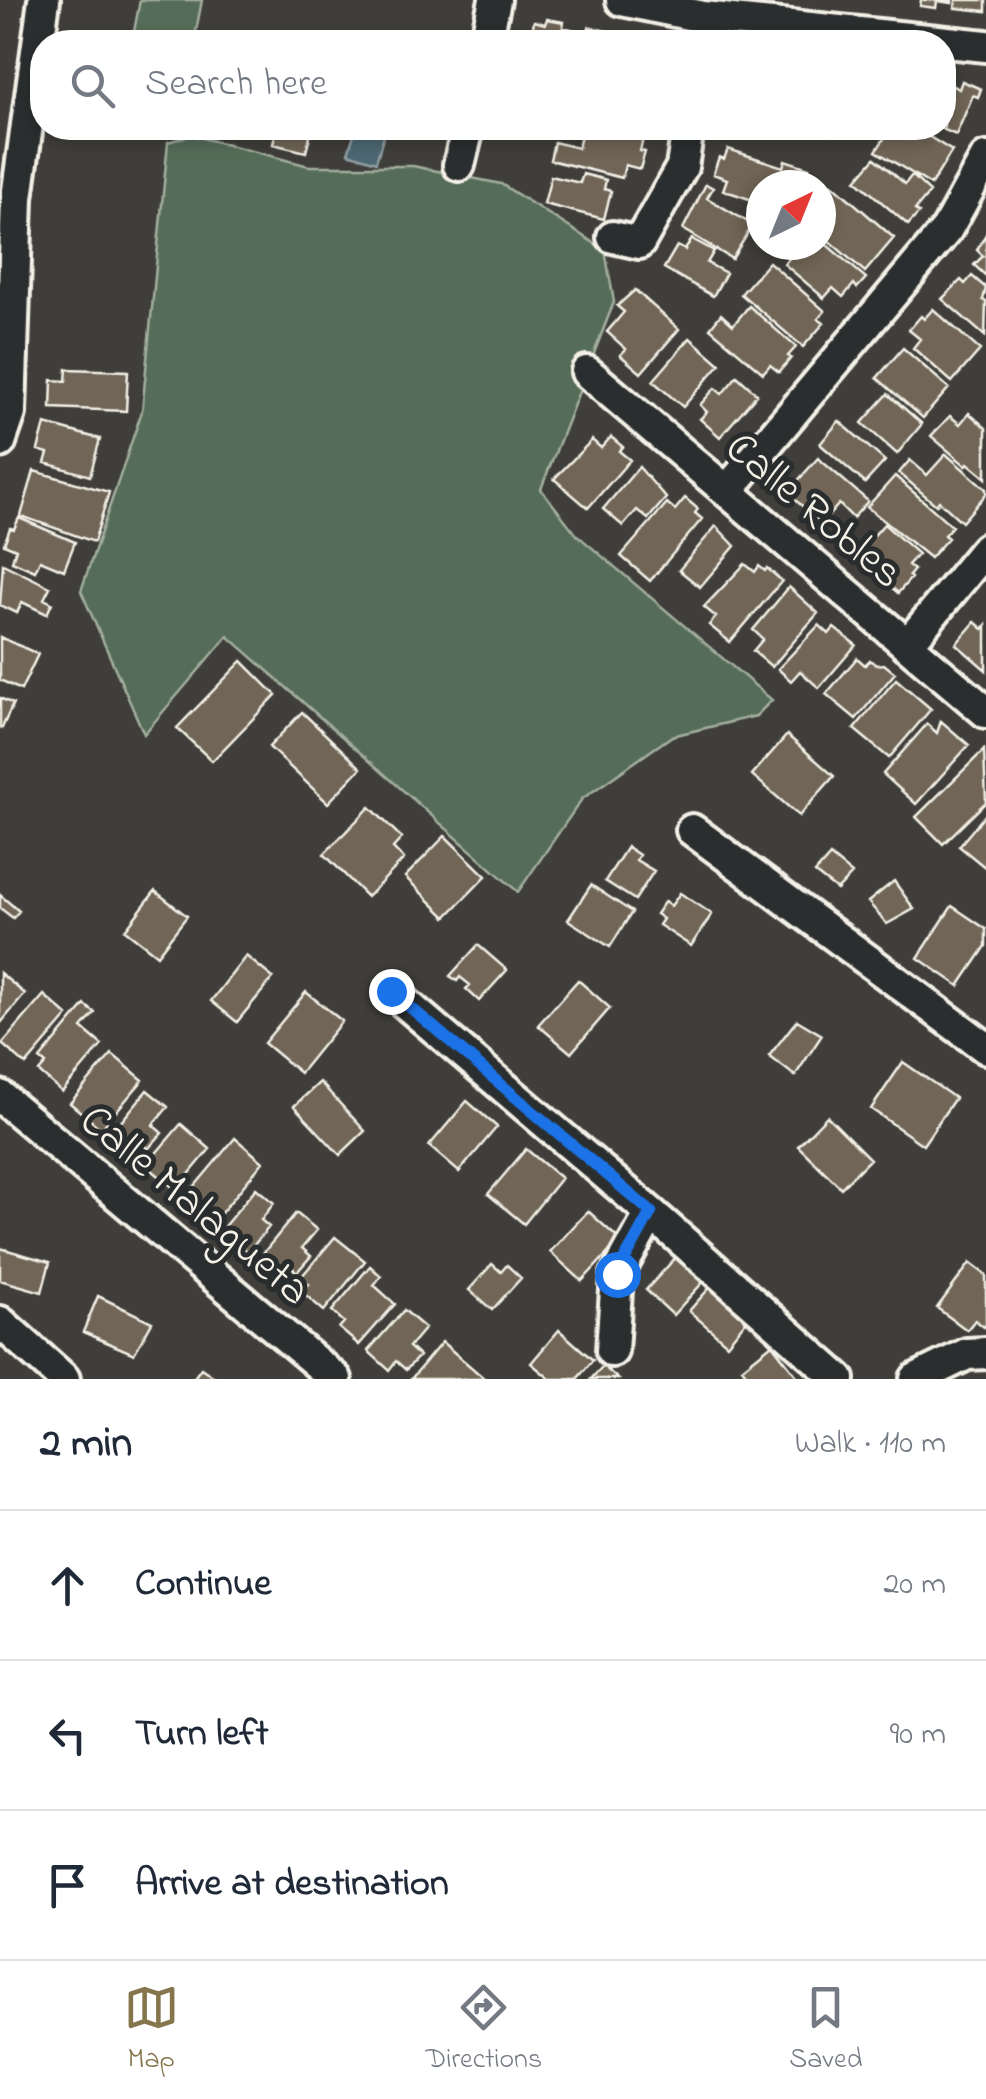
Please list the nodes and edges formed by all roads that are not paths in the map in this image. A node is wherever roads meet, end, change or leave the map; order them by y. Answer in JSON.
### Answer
{"nodes":[{"id":1,"x":44,"y":0,"type":"edge"},
{"id":2,"x":496,"y":0,"type":"edge"},
{"id":3,"x":622,"y":0,"type":"edge"},
{"id":4,"x":40,"y":30,"type":"edge"},
{"id":5,"x":489,"y":30,"type":"edge"},
{"id":6,"x":701,"y":30,"type":"edge"},
{"id":7,"x":956,"y":44,"type":"edge"},
{"id":8,"x":986,"y":46,"type":"edge"},
{"id":9,"x":30,"y":99,"type":"edge"},
{"id":10,"x":465,"y":140,"type":"edge"},
{"id":11,"x":686,"y":140,"type":"edge"},
{"id":12,"x":986,"y":158,"type":"edge"},
{"id":13,"x":460,"y":164,"type":"dead end"},
{"id":14,"x":613,"y":237,"type":"dead end"},
{"id":15,"x":587,"y":372,"type":"dead end"},
{"id":16,"x":0,"y":442,"type":"edge"},
{"id":17,"x":727,"y":491,"type":"junction"},
{"id":18,"x":986,"y":549,"type":"edge"},
{"id":19,"x":907,"y":645,"type":"junction"},
{"id":20,"x":986,"y":712,"type":"edge"},
{"id":21,"x":692,"y":830,"type":"dead end"},
{"id":22,"x":391,"y":991,"type":"dead end"},
{"id":23,"x":986,"y":1048,"type":"edge"},
{"id":24,"x":0,"y":1096,"type":"edge"},
{"id":25,"x":651,"y":1212,"type":"junction"},
{"id":26,"x":0,"y":1322,"type":"edge"},
{"id":27,"x":612,"y":1351,"type":"dead end"},
{"id":28,"x":986,"y":1353,"type":"edge"},
{"id":29,"x":64,"y":1379,"type":"edge"},
{"id":30,"x":336,"y":1379,"type":"edge"},
{"id":31,"x":838,"y":1379,"type":"edge"},
{"id":32,"x":916,"y":1379,"type":"edge"}],
"edges":[{"from":1,"to":4,"type":"street"},
{"from":2,"to":5,"type":"street"},
{"from":3,"to":6,"type":"street"},
{"from":7,"to":8,"type":"street"},
{"from":9,"to":16,"type":"street"},
{"from":10,"to":13,"type":"street"},
{"from":11,"to":14,"type":"street"},
{"from":12,"to":17,"type":"street"},
{"from":15,"to":17,"type":"street","name":"Calle Robles"},
{"from":17,"to":19,"type":"street","name":"Calle Robles"},
{"from":18,"to":19,"type":"street"},
{"from":19,"to":20,"type":"street","name":"Calle Robles"},
{"from":21,"to":23,"type":"street"},
{"from":22,"to":25,"type":"street"},
{"from":24,"to":30,"type":"street","name":"Calle Malagueta"},
{"from":25,"to":27,"type":"street"},
{"from":25,"to":31,"type":"street"},
{"from":26,"to":29,"type":"street"},
{"from":28,"to":32,"type":"street"}]}
